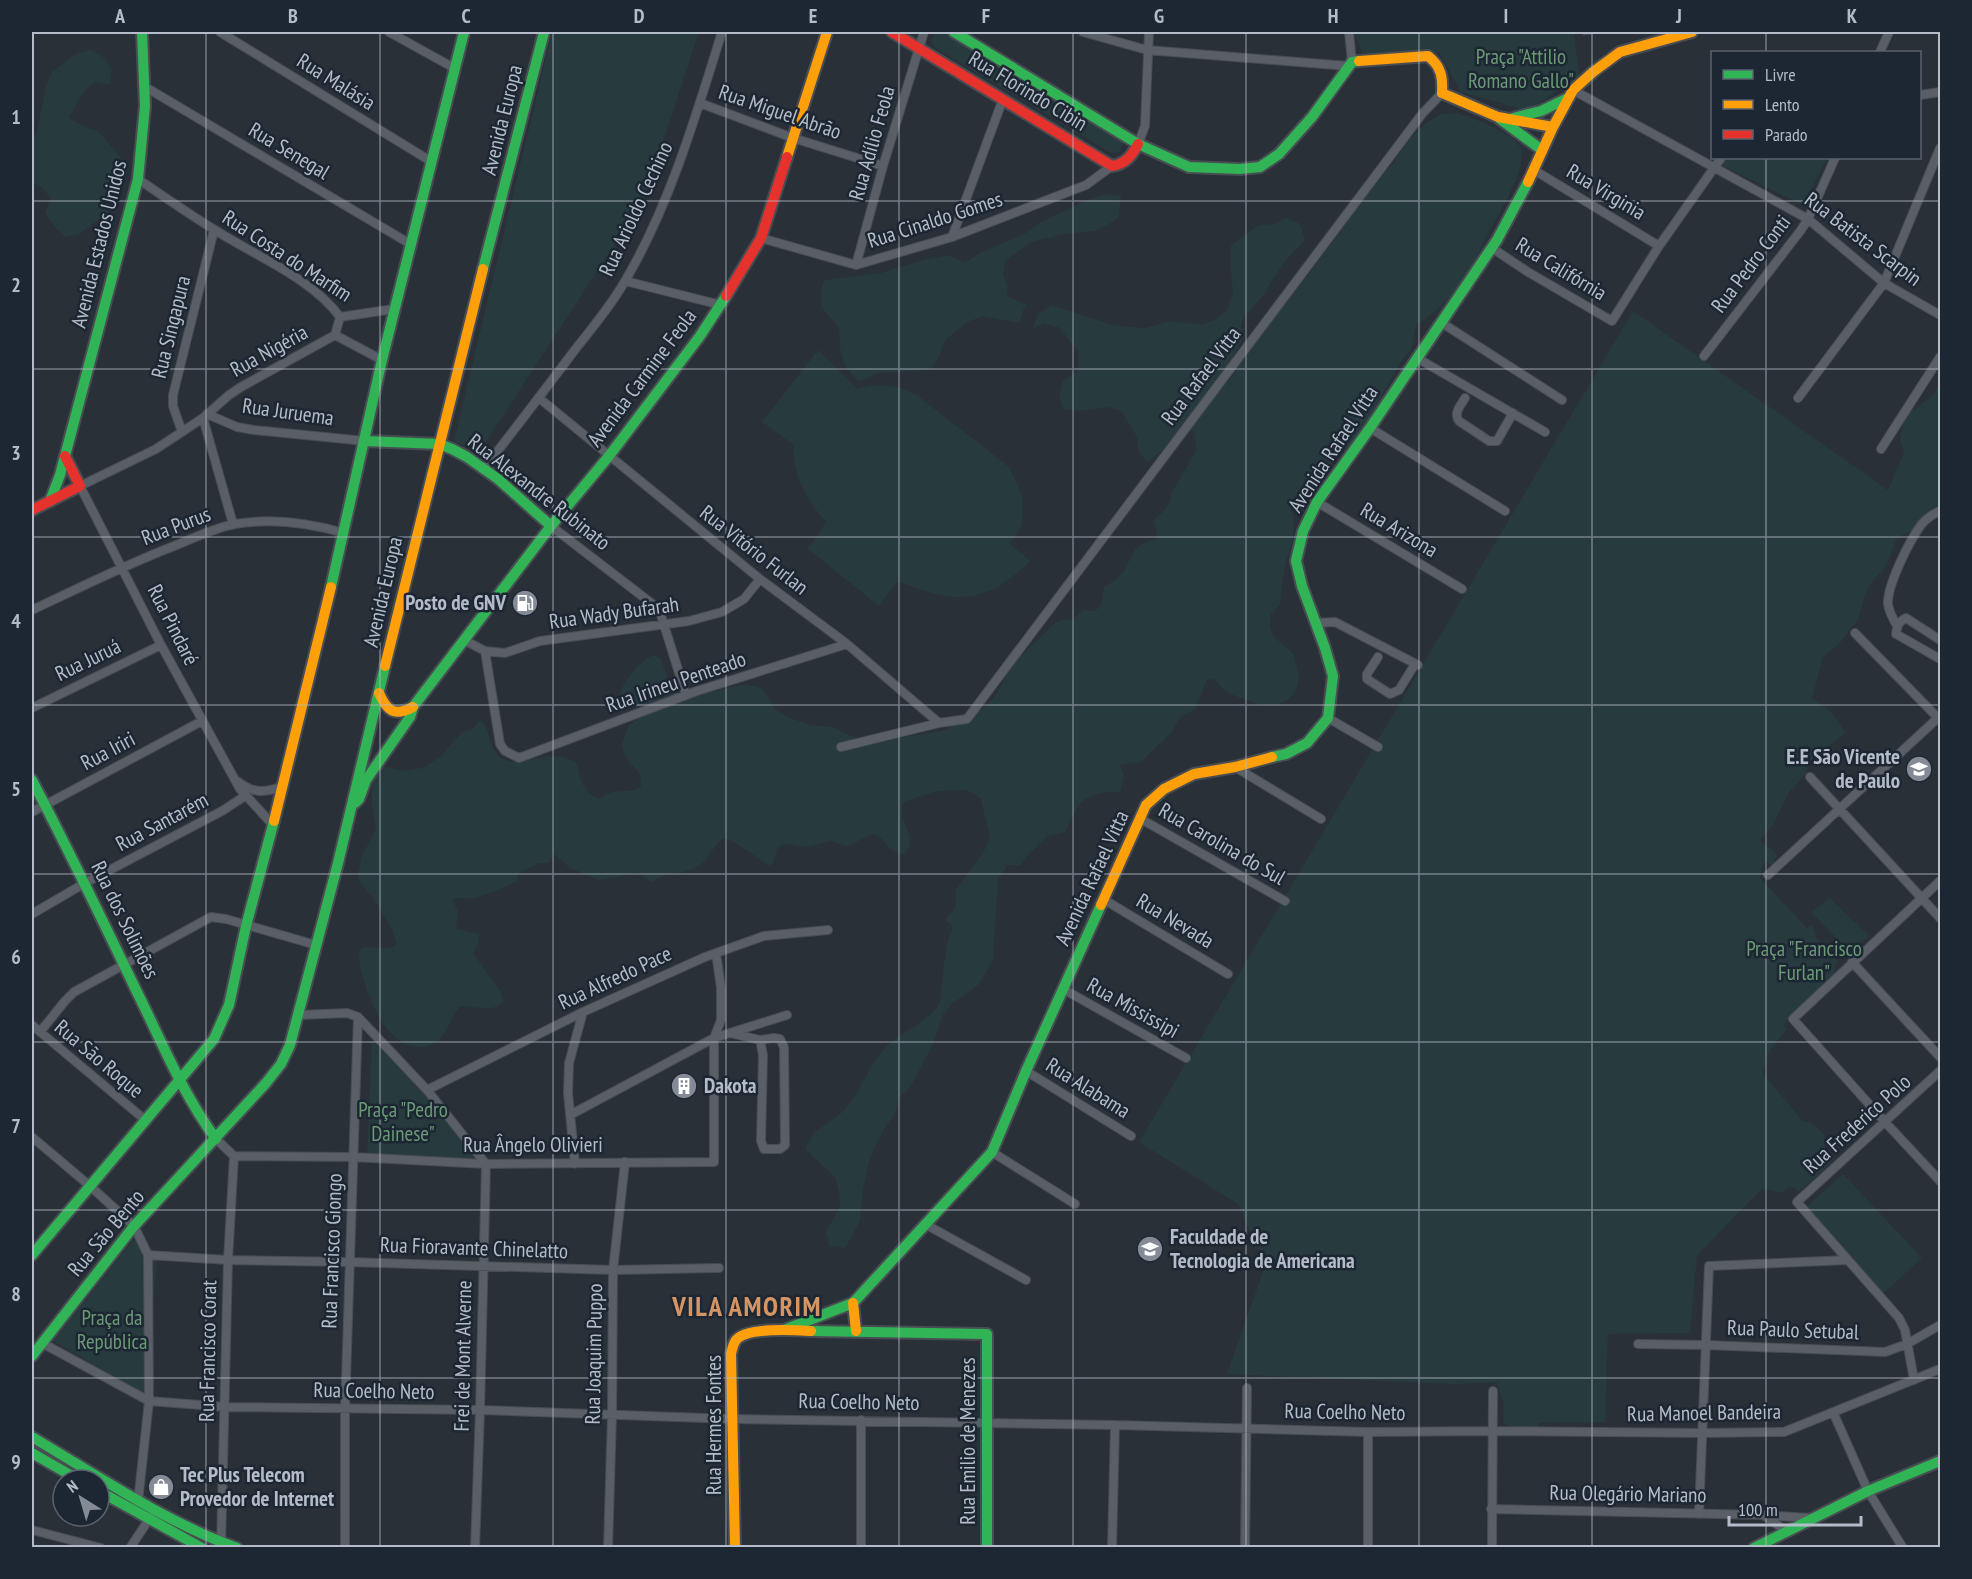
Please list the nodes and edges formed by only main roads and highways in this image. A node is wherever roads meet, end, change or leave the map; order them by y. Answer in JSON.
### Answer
{"nodes":[{"id":1,"x":464,"y":32,"type":"edge"},
{"id":2,"x":544,"y":32,"type":"edge"},
{"id":3,"x":827,"y":32,"type":"edge"},
{"id":4,"x":892,"y":32,"type":"edge"},
{"id":5,"x":954,"y":32,"type":"edge"},
{"id":6,"x":1692,"y":32,"type":"edge"},
{"id":7,"x":142,"y":34,"type":"edge"},
{"id":8,"x":1571,"y":94,"type":"junction"},
{"id":9,"x":1503,"y":118,"type":"junction"},
{"id":10,"x":1553,"y":127,"type":"junction"},
{"id":11,"x":1138,"y":144,"type":"junction"},
{"id":12,"x":1542,"y":150,"type":"junction"},
{"id":13,"x":365,"y":441,"type":"junction"},
{"id":14,"x":439,"y":444,"type":"junction"},
{"id":15,"x":65,"y":456,"type":"junction"},
{"id":16,"x":50,"y":501,"type":"junction"},
{"id":17,"x":32,"y":510,"type":"edge"},
{"id":18,"x":552,"y":526,"type":"junction"},
{"id":19,"x":379,"y":693,"type":"junction"},
{"id":20,"x":413,"y":707,"type":"junction"},
{"id":21,"x":32,"y":780,"type":"edge"},
{"id":22,"x":352,"y":806,"type":"junction"},
{"id":23,"x":180,"y":1079,"type":"junction"},
{"id":24,"x":216,"y":1139,"type":"junction"},
{"id":25,"x":33,"y":1250,"type":"edge"},
{"id":26,"x":853,"y":1304,"type":"junction"},
{"id":27,"x":784,"y":1330,"type":"junction"},
{"id":28,"x":856,"y":1331,"type":"junction"},
{"id":29,"x":987,"y":1334,"type":"joint"},
{"id":30,"x":32,"y":1356,"type":"edge"},
{"id":31,"x":32,"y":1437,"type":"edge"},
{"id":32,"x":32,"y":1453,"type":"edge"},
{"id":33,"x":1941,"y":1461,"type":"edge"},
{"id":34,"x":59,"y":1468,"type":"edge"},
{"id":35,"x":111,"y":1498,"type":"edge"},
{"id":36,"x":221,"y":1546,"type":"edge"},
{"id":37,"x":202,"y":1548,"type":"edge"},
{"id":38,"x":237,"y":1548,"type":"edge"},
{"id":39,"x":735,"y":1548,"type":"edge"},
{"id":40,"x":987,"y":1548,"type":"edge"},
{"id":41,"x":1754,"y":1548,"type":"edge"}],
"edges":[{"from":1,"to":13,"type":"main road"},
{"from":2,"to":14,"type":"main road","name":"Avenida Europa"},
{"from":3,"to":18,"type":"main road","name":"Avenida Carmine Feola"},
{"from":4,"to":11,"type":"main road","name":"Rua Florindo Cibin"},
{"from":5,"to":11,"type":"main road","name":"Rua Florindo Cibin"},
{"from":6,"to":8,"type":"main road","name":"Avenida Rafael Vitta"},
{"from":7,"to":15,"type":"main road","name":"Avenida Estados Unidos"},
{"from":8,"to":9,"type":"main road"},
{"from":8,"to":10,"type":"main road","name":"Avenida Rafael Vitta"},
{"from":9,"to":10,"type":"main road"},
{"from":9,"to":11,"type":"main road","name":"Rua Florindo Cibin"},
{"from":9,"to":12,"type":"main road"},
{"from":10,"to":12,"type":"main road","name":"Avenida Rafael Vitta"},
{"from":12,"to":26,"type":"main road","name":"Avenida Rafael Vitta"},
{"from":13,"to":14,"type":"main road","name":"Rua Alexandre Rubinato"},
{"from":13,"to":23,"type":"main road"},
{"from":14,"to":18,"type":"main road","name":"Rua Alexandre Rubinato"},
{"from":14,"to":19,"type":"main road","name":"Avenida Europa"},
{"from":15,"to":16,"type":"main road","name":"Avenida Estados Unidos"},
{"from":15,"to":16,"type":"main road"},
{"from":16,"to":17,"type":"main road"},
{"from":18,"to":20,"type":"main road","name":"Avenida Carmine Feola"},
{"from":19,"to":20,"type":"main road"},
{"from":19,"to":22,"type":"main road","name":"Avenida Europa"},
{"from":20,"to":22,"type":"main road","name":"Avenida Carmine Feola"},
{"from":21,"to":23,"type":"main road","name":"Rua dos Solimões"},
{"from":22,"to":24,"type":"main road","name":"Avenida Europa"},
{"from":23,"to":24,"type":"main road","name":"Rua dos Solimões"},
{"from":23,"to":25,"type":"main road","name":"Rua São Bento"},
{"from":24,"to":30,"type":"main road","name":"Rua São Bento"},
{"from":26,"to":27,"type":"main road","name":"Avenida Rafael Vitta"},
{"from":26,"to":28,"type":"main road"},
{"from":27,"to":28,"type":"main road","name":"Rua Hermes Fontes"},
{"from":27,"to":39,"type":"main road","name":"Rua Hermes Fontes"},
{"from":28,"to":29,"type":"main road","name":"Rua Hermes Fontes"},
{"from":29,"to":40,"type":"main road","name":"Rua Emilio de Menezes"},
{"from":31,"to":36,"type":"main road"},
{"from":32,"to":34,"type":"main road"},
{"from":33,"to":41,"type":"main road"},
{"from":35,"to":37,"type":"main road"},
{"from":36,"to":38,"type":"main road"}]}
